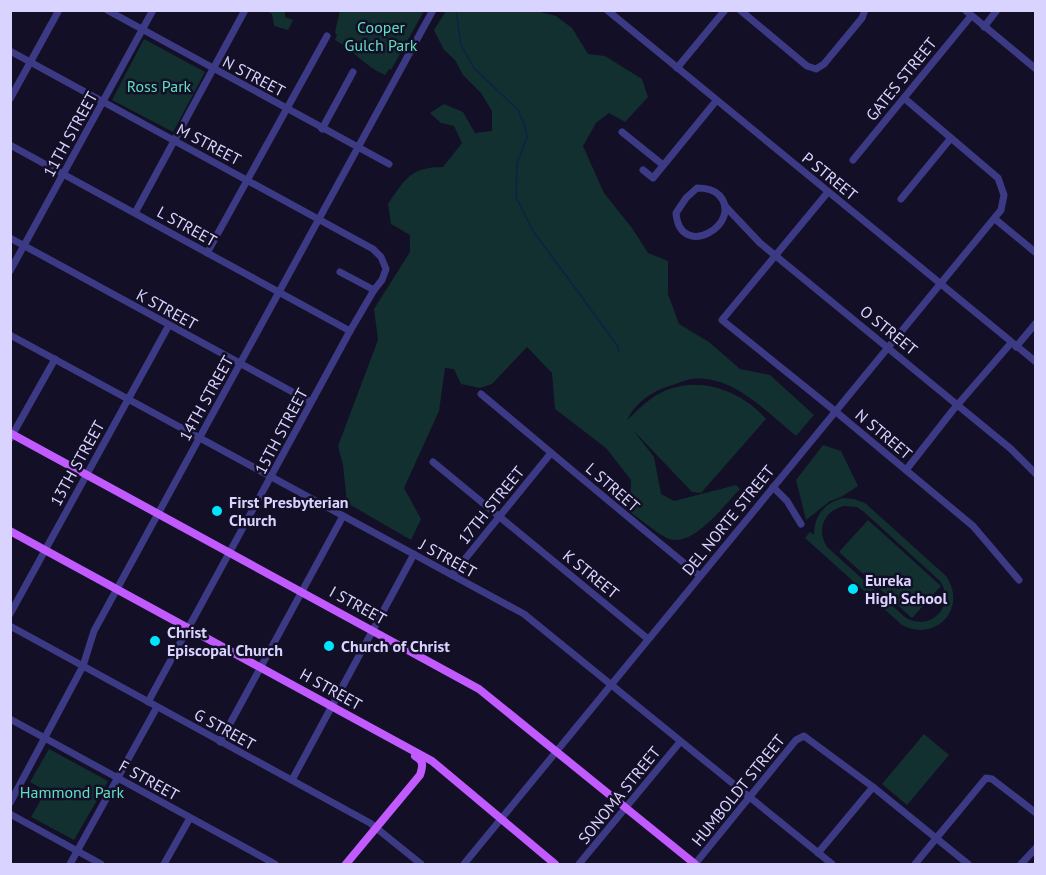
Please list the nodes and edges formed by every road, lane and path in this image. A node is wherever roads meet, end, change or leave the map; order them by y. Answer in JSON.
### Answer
{"nodes":[{"id":1,"x":59,"y":10,"type":"edge"},
{"id":2,"x":107,"y":10,"type":"edge"},
{"id":3,"x":153,"y":10,"type":"edge"},
{"id":4,"x":245,"y":10,"type":"edge"},
{"id":5,"x":433,"y":10,"type":"edge"},
{"id":6,"x":607,"y":10,"type":"edge"},
{"id":7,"x":724,"y":10,"type":"edge"},
{"id":8,"x":740,"y":10,"type":"edge"},
{"id":9,"x":866,"y":10,"type":"edge"},
{"id":10,"x":996,"y":10,"type":"edge"},
{"id":11,"x":616,"y":13,"type":"edge"},
{"id":12,"x":968,"y":13,"type":"edge"},
{"id":13,"x":984,"y":27,"type":"junction"},
{"id":14,"x":143,"y":30,"type":"junction"},
{"id":15,"x":327,"y":36,"type":"dead end"},
{"id":16,"x":10,"y":51,"type":"edge"},
{"id":17,"x":31,"y":62,"type":"junction"},
{"id":18,"x":677,"y":68,"type":"junction"},
{"id":19,"x":213,"y":69,"type":"junction"},
{"id":20,"x":1035,"y":69,"type":"edge"},
{"id":21,"x":353,"y":72,"type":"dead end"},
{"id":22,"x":904,"y":98,"type":"junction"},
{"id":23,"x":10,"y":99,"type":"edge"},
{"id":24,"x":716,"y":101,"type":"junction"},
{"id":25,"x":103,"y":102,"type":"junction"},
{"id":26,"x":286,"y":109,"type":"junction"},
{"id":27,"x":322,"y":129,"type":"junction"},
{"id":28,"x":622,"y":132,"type":"dead end"},
{"id":29,"x":951,"y":138,"type":"junction"},
{"id":30,"x":175,"y":142,"type":"junction"},
{"id":31,"x":10,"y":145,"type":"edge"},
{"id":32,"x":358,"y":147,"type":"junction"},
{"id":33,"x":852,"y":160,"type":"dead end"},
{"id":34,"x":389,"y":164,"type":"dead end"},
{"id":35,"x":663,"y":165,"type":"junction"},
{"id":36,"x":643,"y":170,"type":"dead end"},
{"id":37,"x":64,"y":174,"type":"junction"},
{"id":38,"x":247,"y":180,"type":"junction"},
{"id":39,"x":828,"y":192,"type":"junction"},
{"id":40,"x":901,"y":199,"type":"dead end"},
{"id":41,"x":725,"y":206,"type":"junction"},
{"id":42,"x":135,"y":213,"type":"junction"},
{"id":43,"x":995,"y":219,"type":"junction"},
{"id":44,"x":320,"y":220,"type":"junction"},
{"id":45,"x":10,"y":238,"type":"edge"},
{"id":46,"x":24,"y":246,"type":"junction"},
{"id":47,"x":1035,"y":252,"type":"edge"},
{"id":48,"x":207,"y":253,"type":"junction"},
{"id":49,"x":775,"y":255,"type":"junction"},
{"id":50,"x":386,"y":269,"type":"joint"},
{"id":51,"x":10,"y":271,"type":"edge"},
{"id":52,"x":340,"y":272,"type":"dead end"},
{"id":53,"x":940,"y":285,"type":"junction"},
{"id":54,"x":374,"y":290,"type":"junction"},
{"id":55,"x":280,"y":292,"type":"junction"},
{"id":56,"x":1035,"y":323,"type":"edge"},
{"id":57,"x":169,"y":325,"type":"junction"},
{"id":58,"x":350,"y":331,"type":"junction"},
{"id":59,"x":10,"y":334,"type":"edge"},
{"id":60,"x":1014,"y":345,"type":"junction"},
{"id":61,"x":888,"y":347,"type":"junction"},
{"id":62,"x":54,"y":359,"type":"junction"},
{"id":63,"x":1035,"y":362,"type":"edge"},
{"id":64,"x":241,"y":364,"type":"junction"},
{"id":65,"x":481,"y":394,"type":"dead end"},
{"id":66,"x":128,"y":398,"type":"junction"},
{"id":67,"x":311,"y":402,"type":"junction"},
{"id":68,"x":957,"y":405,"type":"junction"},
{"id":69,"x":835,"y":411,"type":"junction"},
{"id":70,"x":11,"y":435,"type":"edge"},
{"id":71,"x":200,"y":438,"type":"junction"},
{"id":72,"x":551,"y":453,"type":"junction"},
{"id":73,"x":433,"y":462,"type":"dead end"},
{"id":74,"x":906,"y":470,"type":"junction"},
{"id":75,"x":87,"y":474,"type":"junction"},
{"id":76,"x":1035,"y":474,"type":"edge"},
{"id":77,"x":272,"y":476,"type":"junction"},
{"id":78,"x":773,"y":487,"type":"junction"},
{"id":79,"x":157,"y":513,"type":"junction"},
{"id":80,"x":343,"y":516,"type":"junction"},
{"id":81,"x":499,"y":516,"type":"junction"},
{"id":82,"x":801,"y":524,"type":"dead end"},
{"id":83,"x":10,"y":531,"type":"edge"},
{"id":84,"x":45,"y":550,"type":"junction"},
{"id":85,"x":230,"y":552,"type":"junction"},
{"id":86,"x":414,"y":554,"type":"junction"},
{"id":87,"x":452,"y":575,"type":"junction"},
{"id":88,"x":700,"y":576,"type":"junction"},
{"id":89,"x":1019,"y":580,"type":"dead end"},
{"id":90,"x":117,"y":589,"type":"junction"},
{"id":91,"x":303,"y":592,"type":"junction"},
{"id":92,"x":10,"y":614,"type":"edge"},
{"id":93,"x":10,"y":626,"type":"edge"},
{"id":94,"x":188,"y":629,"type":"junction"},
{"id":95,"x":373,"y":631,"type":"junction"},
{"id":96,"x":648,"y":639,"type":"junction"},
{"id":97,"x":83,"y":666,"type":"junction"},
{"id":98,"x":262,"y":668,"type":"junction"},
{"id":99,"x":611,"y":684,"type":"junction"},
{"id":100,"x":148,"y":702,"type":"junction"},
{"id":101,"x":332,"y":706,"type":"junction"},
{"id":102,"x":157,"y":707,"type":"junction"},
{"id":103,"x":10,"y":719,"type":"edge"},
{"id":104,"x":390,"y":738,"type":"junction"},
{"id":105,"x":46,"y":739,"type":"junction"},
{"id":106,"x":220,"y":742,"type":"junction"},
{"id":107,"x":680,"y":742,"type":"junction"},
{"id":108,"x":555,"y":752,"type":"junction"},
{"id":109,"x":420,"y":775,"type":"junction"},
{"id":110,"x":118,"y":778,"type":"junction"},
{"id":111,"x":292,"y":780,"type":"junction"},
{"id":112,"x":460,"y":787,"type":"junction"},
{"id":113,"x":873,"y":787,"type":"junction"},
{"id":114,"x":749,"y":798,"type":"junction"},
{"id":115,"x":10,"y":803,"type":"edge"},
{"id":116,"x":625,"y":809,"type":"junction"},
{"id":117,"x":1035,"y":813,"type":"edge"},
{"id":118,"x":10,"y":814,"type":"edge"},
{"id":119,"x":190,"y":818,"type":"junction"},
{"id":120,"x":500,"y":819,"type":"junction"},
{"id":121,"x":376,"y":828,"type":"junction"},
{"id":122,"x":936,"y":838,"type":"junction"},
{"id":123,"x":1035,"y":848,"type":"edge"},
{"id":124,"x":78,"y":851,"type":"junction"},
{"id":125,"x":818,"y":853,"type":"junction"},
{"id":126,"x":260,"y":861,"type":"edge"},
{"id":127,"x":70,"y":864,"type":"edge"},
{"id":128,"x":101,"y":864,"type":"edge"},
{"id":129,"x":164,"y":864,"type":"edge"},
{"id":130,"x":275,"y":864,"type":"edge"},
{"id":131,"x":346,"y":864,"type":"edge"},
{"id":132,"x":421,"y":864,"type":"edge"},
{"id":133,"x":464,"y":864,"type":"edge"},
{"id":134,"x":555,"y":864,"type":"edge"},
{"id":135,"x":579,"y":864,"type":"edge"},
{"id":136,"x":695,"y":864,"type":"edge"},
{"id":137,"x":832,"y":864,"type":"edge"},
{"id":138,"x":915,"y":864,"type":"edge"},
{"id":139,"x":968,"y":864,"type":"edge"},
{"id":140,"x":1022,"y":864,"type":"edge"}],
"edges":[{"from":1,"to":17,"type":"street"},
{"from":2,"to":14,"type":"street","name":"N STREET"},
{"from":3,"to":14,"type":"street","name":"11TH STREET"},
{"from":4,"to":19,"type":"street"},
{"from":5,"to":32,"type":"street","name":"14TH STREET"},
{"from":6,"to":11,"type":"street","name":"P STREET"},
{"from":7,"to":18,"type":"street"},
{"from":8,"to":9,"type":"street"},
{"from":10,"to":13,"type":"street"},
{"from":11,"to":18,"type":"street","name":"P STREET"},
{"from":12,"to":13,"type":"street"},
{"from":12,"to":22,"type":"street","name":"GATES STREET"},
{"from":13,"to":20,"type":"street"},
{"from":14,"to":19,"type":"street","name":"N STREET"},
{"from":14,"to":25,"type":"street","name":"11TH STREET"},
{"from":15,"to":26,"type":"street"},
{"from":16,"to":17,"type":"street","name":"M STREET"},
{"from":17,"to":23,"type":"street"},
{"from":17,"to":25,"type":"street","name":"M STREET"},
{"from":18,"to":24,"type":"street","name":"P STREET"},
{"from":19,"to":26,"type":"street","name":"N STREET"},
{"from":19,"to":30,"type":"street"},
{"from":21,"to":27,"type":"street"},
{"from":22,"to":29,"type":"street"},
{"from":22,"to":33,"type":"street","name":"GATES STREET"},
{"from":24,"to":35,"type":"street"},
{"from":24,"to":39,"type":"street","name":"P STREET"},
{"from":25,"to":30,"type":"street","name":"M STREET"},
{"from":25,"to":37,"type":"street","name":"11TH STREET"},
{"from":26,"to":27,"type":"street","name":"N STREET"},
{"from":26,"to":38,"type":"street"},
{"from":27,"to":32,"type":"street","name":"N STREET"},
{"from":28,"to":35,"type":"street"},
{"from":29,"to":40,"type":"street"},
{"from":29,"to":43,"type":"street","name":"DEL NORTE STREET"},
{"from":30,"to":38,"type":"street","name":"M STREET"},
{"from":30,"to":42,"type":"street"},
{"from":31,"to":37,"type":"street","name":"L STREET"},
{"from":32,"to":34,"type":"street","name":"N STREET"},
{"from":32,"to":44,"type":"street","name":"14TH STREET"},
{"from":35,"to":36,"type":"street"},
{"from":37,"to":42,"type":"street","name":"L STREET"},
{"from":37,"to":46,"type":"street","name":"11TH STREET"},
{"from":38,"to":44,"type":"street","name":"M STREET"},
{"from":38,"to":48,"type":"street"},
{"from":39,"to":49,"type":"street"},
{"from":39,"to":53,"type":"street","name":"P STREET"},
{"from":41,"to":41,"type":"street"},
{"from":41,"to":49,"type":"street","name":"O STREET"},
{"from":42,"to":48,"type":"street","name":"L STREET"},
{"from":43,"to":47,"type":"street"},
{"from":43,"to":53,"type":"street","name":"DEL NORTE STREET"},
{"from":44,"to":50,"type":"street","name":"M STREET"},
{"from":44,"to":55,"type":"street","name":"14TH STREET"},
{"from":45,"to":46,"type":"street","name":"K STREET"},
{"from":46,"to":51,"type":"street","name":"11TH STREET"},
{"from":46,"to":57,"type":"street","name":"K STREET"},
{"from":48,"to":55,"type":"street","name":"L STREET"},
{"from":49,"to":61,"type":"street","name":"O STREET"},
{"from":49,"to":69,"type":"street","name":"N STREET"},
{"from":50,"to":54,"type":"street","name":"15TH STREET"},
{"from":52,"to":54,"type":"street"},
{"from":53,"to":60,"type":"street","name":"P STREET"},
{"from":53,"to":61,"type":"street","name":"DEL NORTE STREET"},
{"from":54,"to":58,"type":"street","name":"15TH STREET"},
{"from":55,"to":58,"type":"street","name":"L STREET"},
{"from":55,"to":64,"type":"street","name":"14TH STREET"},
{"from":56,"to":60,"type":"street"},
{"from":57,"to":64,"type":"street","name":"K STREET"},
{"from":57,"to":66,"type":"street","name":"13TH STREET"},
{"from":58,"to":67,"type":"street","name":"15TH STREET"},
{"from":59,"to":62,"type":"street","name":"J STREET"},
{"from":60,"to":63,"type":"street","name":"P STREET"},
{"from":60,"to":68,"type":"street"},
{"from":61,"to":68,"type":"street","name":"O STREET"},
{"from":61,"to":69,"type":"street","name":"DEL NORTE STREET"},
{"from":62,"to":66,"type":"street","name":"J STREET"},
{"from":62,"to":70,"type":"street"},
{"from":64,"to":67,"type":"street","name":"K STREET"},
{"from":64,"to":71,"type":"street","name":"14TH STREET"},
{"from":65,"to":72,"type":"street","name":"L STREET"},
{"from":66,"to":71,"type":"street","name":"J STREET"},
{"from":66,"to":75,"type":"street","name":"13TH STREET"},
{"from":67,"to":77,"type":"street","name":"15TH STREET"},
{"from":68,"to":74,"type":"street"},
{"from":68,"to":76,"type":"street","name":"O STREET"},
{"from":69,"to":74,"type":"street","name":"N STREET"},
{"from":69,"to":78,"type":"street","name":"DEL NORTE STREET"},
{"from":70,"to":75,"type":"main road","name":"I STREET"},
{"from":71,"to":77,"type":"street","name":"J STREET"},
{"from":71,"to":79,"type":"street","name":"14TH STREET"},
{"from":72,"to":81,"type":"street","name":"17TH STREET"},
{"from":72,"to":88,"type":"street","name":"L STREET"},
{"from":73,"to":81,"type":"street","name":"K STREET"},
{"from":74,"to":89,"type":"street","name":"N STREET"},
{"from":75,"to":79,"type":"main road","name":"I STREET"},
{"from":75,"to":84,"type":"street","name":"13TH STREET"},
{"from":77,"to":80,"type":"street","name":"J STREET"},
{"from":77,"to":85,"type":"street","name":"15TH STREET"},
{"from":78,"to":82,"type":"street"},
{"from":78,"to":88,"type":"street","name":"DEL NORTE STREET"},
{"from":79,"to":85,"type":"main road","name":"I STREET"},
{"from":79,"to":90,"type":"street","name":"14TH STREET"},
{"from":80,"to":86,"type":"street","name":"J STREET"},
{"from":80,"to":91,"type":"street"},
{"from":81,"to":87,"type":"street","name":"17TH STREET"},
{"from":81,"to":96,"type":"street","name":"K STREET"},
{"from":83,"to":84,"type":"main road","name":"H STREET"},
{"from":84,"to":90,"type":"main road","name":"H STREET"},
{"from":84,"to":92,"type":"street","name":"13TH STREET"},
{"from":85,"to":91,"type":"main road","name":"I STREET"},
{"from":85,"to":94,"type":"street","name":"15TH STREET"},
{"from":86,"to":87,"type":"street","name":"J STREET"},
{"from":86,"to":95,"type":"street"},
{"from":87,"to":99,"type":"street","name":"J STREET"},
{"from":88,"to":96,"type":"street","name":"DEL NORTE STREET"},
{"from":90,"to":94,"type":"main road","name":"H STREET"},
{"from":90,"to":97,"type":"street","name":"14TH STREET"},
{"from":91,"to":95,"type":"main road","name":"I STREET"},
{"from":91,"to":98,"type":"street"},
{"from":93,"to":97,"type":"street","name":"G STREET"},
{"from":94,"to":98,"type":"main road","name":"H STREET"},
{"from":94,"to":100,"type":"street","name":"15TH STREET"},
{"from":95,"to":101,"type":"street"},
{"from":95,"to":108,"type":"main road","name":"I STREET"},
{"from":96,"to":99,"type":"street","name":"DEL NORTE STREET"},
{"from":97,"to":100,"type":"street","name":"G STREET"},
{"from":97,"to":105,"type":"street","name":"14TH STREET"},
{"from":98,"to":101,"type":"main road","name":"H STREET"},
{"from":98,"to":106,"type":"street"},
{"from":99,"to":107,"type":"street","name":"J STREET"},
{"from":99,"to":108,"type":"street","name":"DEL NORTE STREET"},
{"from":100,"to":102,"type":"street","name":"G STREET"},
{"from":101,"to":104,"type":"main road","name":"H STREET"},
{"from":101,"to":111,"type":"street"},
{"from":102,"to":106,"type":"street","name":"G STREET"},
{"from":102,"to":110,"type":"street"},
{"from":103,"to":105,"type":"street","name":"F STREET"},
{"from":104,"to":109,"type":"main road"},
{"from":104,"to":112,"type":"main road","name":"H STREET"},
{"from":105,"to":110,"type":"street","name":"F STREET"},
{"from":105,"to":115,"type":"street","name":"14TH STREET"},
{"from":106,"to":111,"type":"street","name":"G STREET"},
{"from":107,"to":114,"type":"street","name":"J STREET"},
{"from":107,"to":116,"type":"street","name":"SONOMA STREET"},
{"from":108,"to":116,"type":"main road","name":"I STREET"},
{"from":108,"to":120,"type":"street","name":"DEL NORTE STREET"},
{"from":109,"to":112,"type":"main road"},
{"from":109,"to":121,"type":"main road"},
{"from":110,"to":119,"type":"street","name":"F STREET"},
{"from":110,"to":124,"type":"street"},
{"from":111,"to":121,"type":"street","name":"G STREET"},
{"from":112,"to":120,"type":"main road","name":"H STREET"},
{"from":113,"to":114,"type":"street","name":"HUMBOLDT STREET"},
{"from":113,"to":122,"type":"street"},
{"from":113,"to":125,"type":"street"},
{"from":114,"to":125,"type":"street","name":"J STREET"},
{"from":114,"to":136,"type":"street","name":"HUMBOLDT STREET"},
{"from":116,"to":135,"type":"street","name":"SONOMA STREET"},
{"from":116,"to":136,"type":"main road","name":"I STREET"},
{"from":117,"to":122,"type":"street"},
{"from":118,"to":124,"type":"street"},
{"from":119,"to":126,"type":"street","name":"F STREET"},
{"from":119,"to":129,"type":"street"},
{"from":120,"to":133,"type":"street","name":"DEL NORTE STREET"},
{"from":120,"to":134,"type":"main road","name":"H STREET"},
{"from":121,"to":131,"type":"main road"},
{"from":121,"to":132,"type":"street","name":"G STREET"},
{"from":122,"to":138,"type":"street"},
{"from":122,"to":139,"type":"street"},
{"from":123,"to":140,"type":"street"},
{"from":124,"to":127,"type":"street"},
{"from":124,"to":128,"type":"street"},
{"from":125,"to":137,"type":"street","name":"J STREET"},
{"from":126,"to":130,"type":"street","name":"F STREET"}]}
